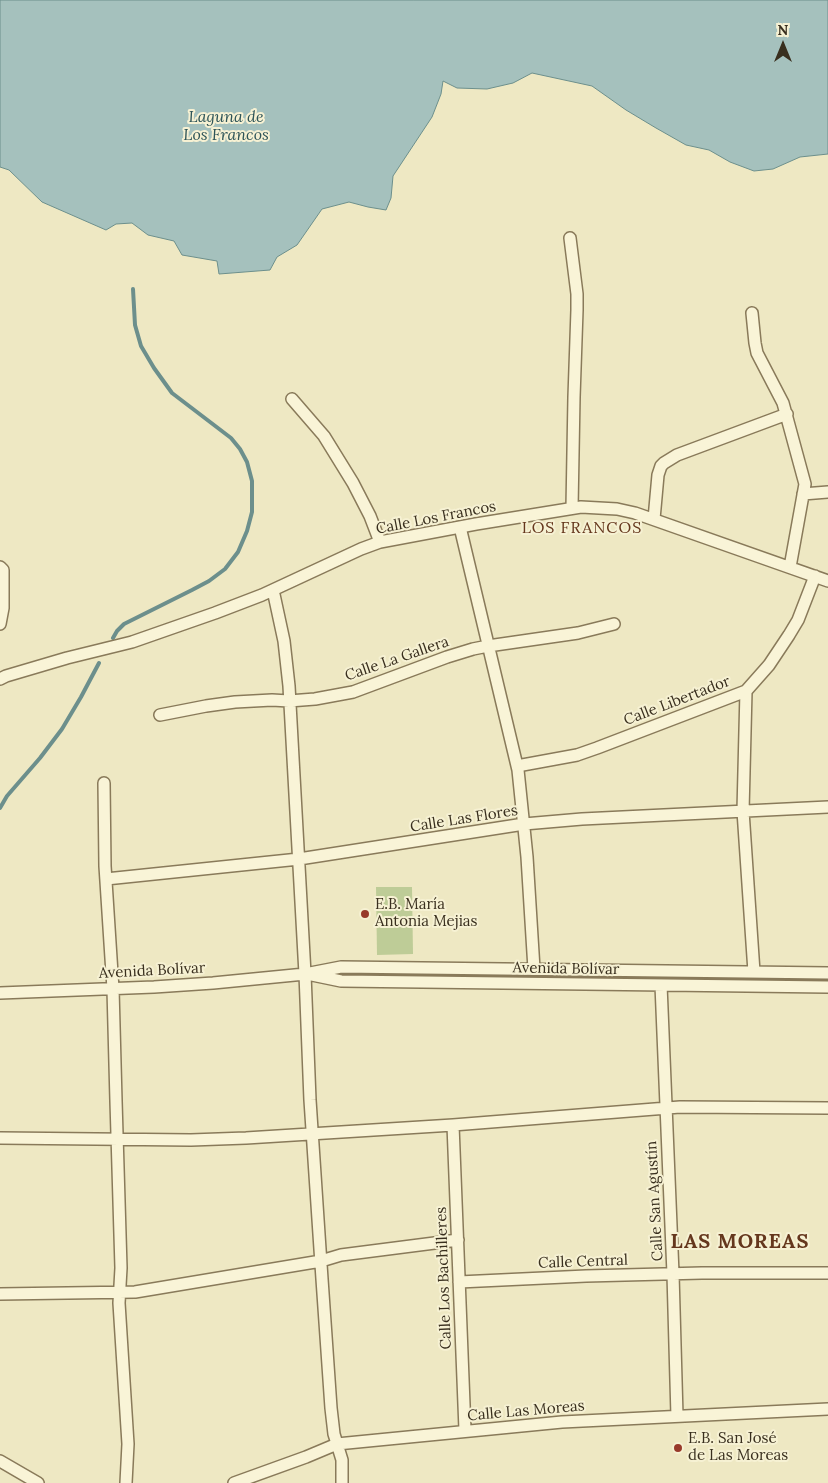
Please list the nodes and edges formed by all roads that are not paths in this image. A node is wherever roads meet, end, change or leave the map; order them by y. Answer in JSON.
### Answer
{"nodes":[{"id":1,"x":570,"y":238,"type":"dead end"},
{"id":2,"x":752,"y":313,"type":"dead end"},
{"id":3,"x":292,"y":400,"type":"dead end"},
{"id":4,"x":787,"y":414,"type":"junction"},
{"id":5,"x":828,"y":492,"type":"edge"},
{"id":6,"x":804,"y":494,"type":"junction"},
{"id":7,"x":572,"y":508,"type":"junction"},
{"id":8,"x":654,"y":519,"type":"junction"},
{"id":9,"x":460,"y":527,"type":"junction"},
{"id":10,"x":380,"y":542,"type":"junction"},
{"id":11,"x":0,"y":567,"type":"edge"},
{"id":12,"x":790,"y":567,"type":"junction"},
{"id":13,"x":814,"y":576,"type":"junction"},
{"id":14,"x":828,"y":581,"type":"edge"},
{"id":15,"x":273,"y":590,"type":"junction"},
{"id":16,"x":0,"y":624,"type":"edge"},
{"id":17,"x":614,"y":624,"type":"dead end"},
{"id":18,"x":488,"y":646,"type":"junction"},
{"id":19,"x":0,"y":678,"type":"edge"},
{"id":20,"x":746,"y":691,"type":"junction"},
{"id":21,"x":290,"y":701,"type":"junction"},
{"id":22,"x":160,"y":715,"type":"dead end"},
{"id":23,"x":517,"y":766,"type":"junction"},
{"id":24,"x":104,"y":783,"type":"dead end"},
{"id":25,"x":828,"y":807,"type":"edge"},
{"id":26,"x":743,"y":811,"type":"junction"},
{"id":27,"x":524,"y":824,"type":"junction"},
{"id":28,"x":299,"y":859,"type":"junction"},
{"id":29,"x":106,"y":879,"type":"junction"},
{"id":30,"x":534,"y":969,"type":"junction"},
{"id":31,"x":754,"y":972,"type":"junction"},
{"id":32,"x":828,"y":973,"type":"edge"},
{"id":33,"x":305,"y":974,"type":"junction"},
{"id":34,"x":661,"y":985,"type":"junction"},
{"id":35,"x":828,"y":987,"type":"edge"},
{"id":36,"x":113,"y":988,"type":"junction"},
{"id":37,"x":0,"y":993,"type":"edge"},
{"id":38,"x":665,"y":1107,"type":"junction"},
{"id":39,"x":828,"y":1108,"type":"edge"},
{"id":40,"x":453,"y":1125,"type":"junction"},
{"id":41,"x":312,"y":1134,"type":"junction"},
{"id":42,"x":0,"y":1138,"type":"edge"},
{"id":43,"x":117,"y":1139,"type":"junction"},
{"id":44,"x":458,"y":1240,"type":"junction"},
{"id":45,"x":321,"y":1261,"type":"junction"},
{"id":46,"x":828,"y":1273,"type":"edge"},
{"id":47,"x":673,"y":1274,"type":"junction"},
{"id":48,"x":460,"y":1282,"type":"junction"},
{"id":49,"x":120,"y":1293,"type":"junction"},
{"id":50,"x":0,"y":1294,"type":"edge"},
{"id":51,"x":828,"y":1409,"type":"edge"},
{"id":52,"x":677,"y":1416,"type":"junction"},
{"id":53,"x":465,"y":1430,"type":"junction"},
{"id":54,"x":337,"y":1444,"type":"junction"},
{"id":55,"x":0,"y":1461,"type":"edge"},
{"id":56,"x":38,"y":1483,"type":"edge"},
{"id":57,"x":126,"y":1483,"type":"edge"},
{"id":58,"x":234,"y":1483,"type":"edge"},
{"id":59,"x":342,"y":1483,"type":"edge"}],
"edges":[{"from":1,"to":7,"type":"street"},
{"from":2,"to":4,"type":"street"},
{"from":3,"to":10,"type":"street"},
{"from":4,"to":6,"type":"street"},
{"from":4,"to":8,"type":"street"},
{"from":5,"to":6,"type":"street"},
{"from":6,"to":12,"type":"street"},
{"from":7,"to":8,"type":"street","name":"Calle Los Francos"},
{"from":7,"to":9,"type":"street","name":"Calle Los Francos"},
{"from":8,"to":12,"type":"street","name":"Calle Los Francos"},
{"from":9,"to":10,"type":"street","name":"Calle Los Francos"},
{"from":9,"to":18,"type":"street"},
{"from":10,"to":15,"type":"street","name":"Calle Los Francos"},
{"from":11,"to":16,"type":"street"},
{"from":12,"to":13,"type":"street","name":"Calle Los Francos"},
{"from":13,"to":14,"type":"street","name":"Calle Los Francos"},
{"from":13,"to":20,"type":"street","name":"Calle Libertador"},
{"from":15,"to":19,"type":"street","name":"Calle Los Francos"},
{"from":15,"to":21,"type":"street"},
{"from":17,"to":18,"type":"street","name":"Calle La Gallera"},
{"from":18,"to":21,"type":"street","name":"Calle La Gallera"},
{"from":18,"to":23,"type":"street"},
{"from":20,"to":23,"type":"street","name":"Calle Libertador"},
{"from":20,"to":26,"type":"street"},
{"from":21,"to":22,"type":"street","name":"Calle La Gallera"},
{"from":21,"to":28,"type":"street"},
{"from":23,"to":27,"type":"street"},
{"from":24,"to":29,"type":"street"},
{"from":25,"to":26,"type":"street","name":"Calle Las Flores"},
{"from":26,"to":27,"type":"street","name":"Calle Las Flores"},
{"from":26,"to":31,"type":"street"},
{"from":27,"to":28,"type":"street","name":"Calle Las Flores"},
{"from":27,"to":30,"type":"street"},
{"from":28,"to":29,"type":"street","name":"Calle Las Flores"},
{"from":28,"to":33,"type":"street"},
{"from":29,"to":36,"type":"street"},
{"from":30,"to":31,"type":"street","name":"Avenida Bolívar"},
{"from":30,"to":33,"type":"street","name":"Avenida Bolívar"},
{"from":31,"to":32,"type":"street","name":"Avenida Bolívar"},
{"from":33,"to":34,"type":"street","name":"Avenida Bolívar"},
{"from":33,"to":36,"type":"street","name":"Avenida Bolívar"},
{"from":33,"to":41,"type":"street"},
{"from":34,"to":35,"type":"street","name":"Avenida Bolívar"},
{"from":34,"to":38,"type":"street","name":"Calle San Agustín"},
{"from":36,"to":37,"type":"street","name":"Avenida Bolívar"},
{"from":36,"to":43,"type":"street"},
{"from":38,"to":39,"type":"street"},
{"from":38,"to":40,"type":"street"},
{"from":38,"to":47,"type":"street","name":"Calle San Agustín"},
{"from":40,"to":41,"type":"street"},
{"from":40,"to":44,"type":"street","name":"Calle Los Bachilleres"},
{"from":41,"to":43,"type":"street"},
{"from":41,"to":45,"type":"street"},
{"from":42,"to":43,"type":"street"},
{"from":43,"to":49,"type":"street"},
{"from":44,"to":45,"type":"street"},
{"from":44,"to":48,"type":"street","name":"Calle Los Bachilleres"},
{"from":45,"to":49,"type":"street"},
{"from":45,"to":54,"type":"street"},
{"from":46,"to":47,"type":"street","name":"Calle Central"},
{"from":47,"to":48,"type":"street","name":"Calle Central"},
{"from":47,"to":52,"type":"street","name":"Calle San Agustín"},
{"from":48,"to":53,"type":"street","name":"Calle Los Bachilleres"},
{"from":49,"to":50,"type":"street"},
{"from":49,"to":57,"type":"street"},
{"from":51,"to":52,"type":"street","name":"Calle Las Moreas"},
{"from":52,"to":53,"type":"street","name":"Calle Las Moreas"},
{"from":53,"to":54,"type":"street","name":"Calle Las Moreas"},
{"from":54,"to":58,"type":"street","name":"Calle Las Moreas"},
{"from":54,"to":59,"type":"street"},
{"from":55,"to":56,"type":"street"}]}
